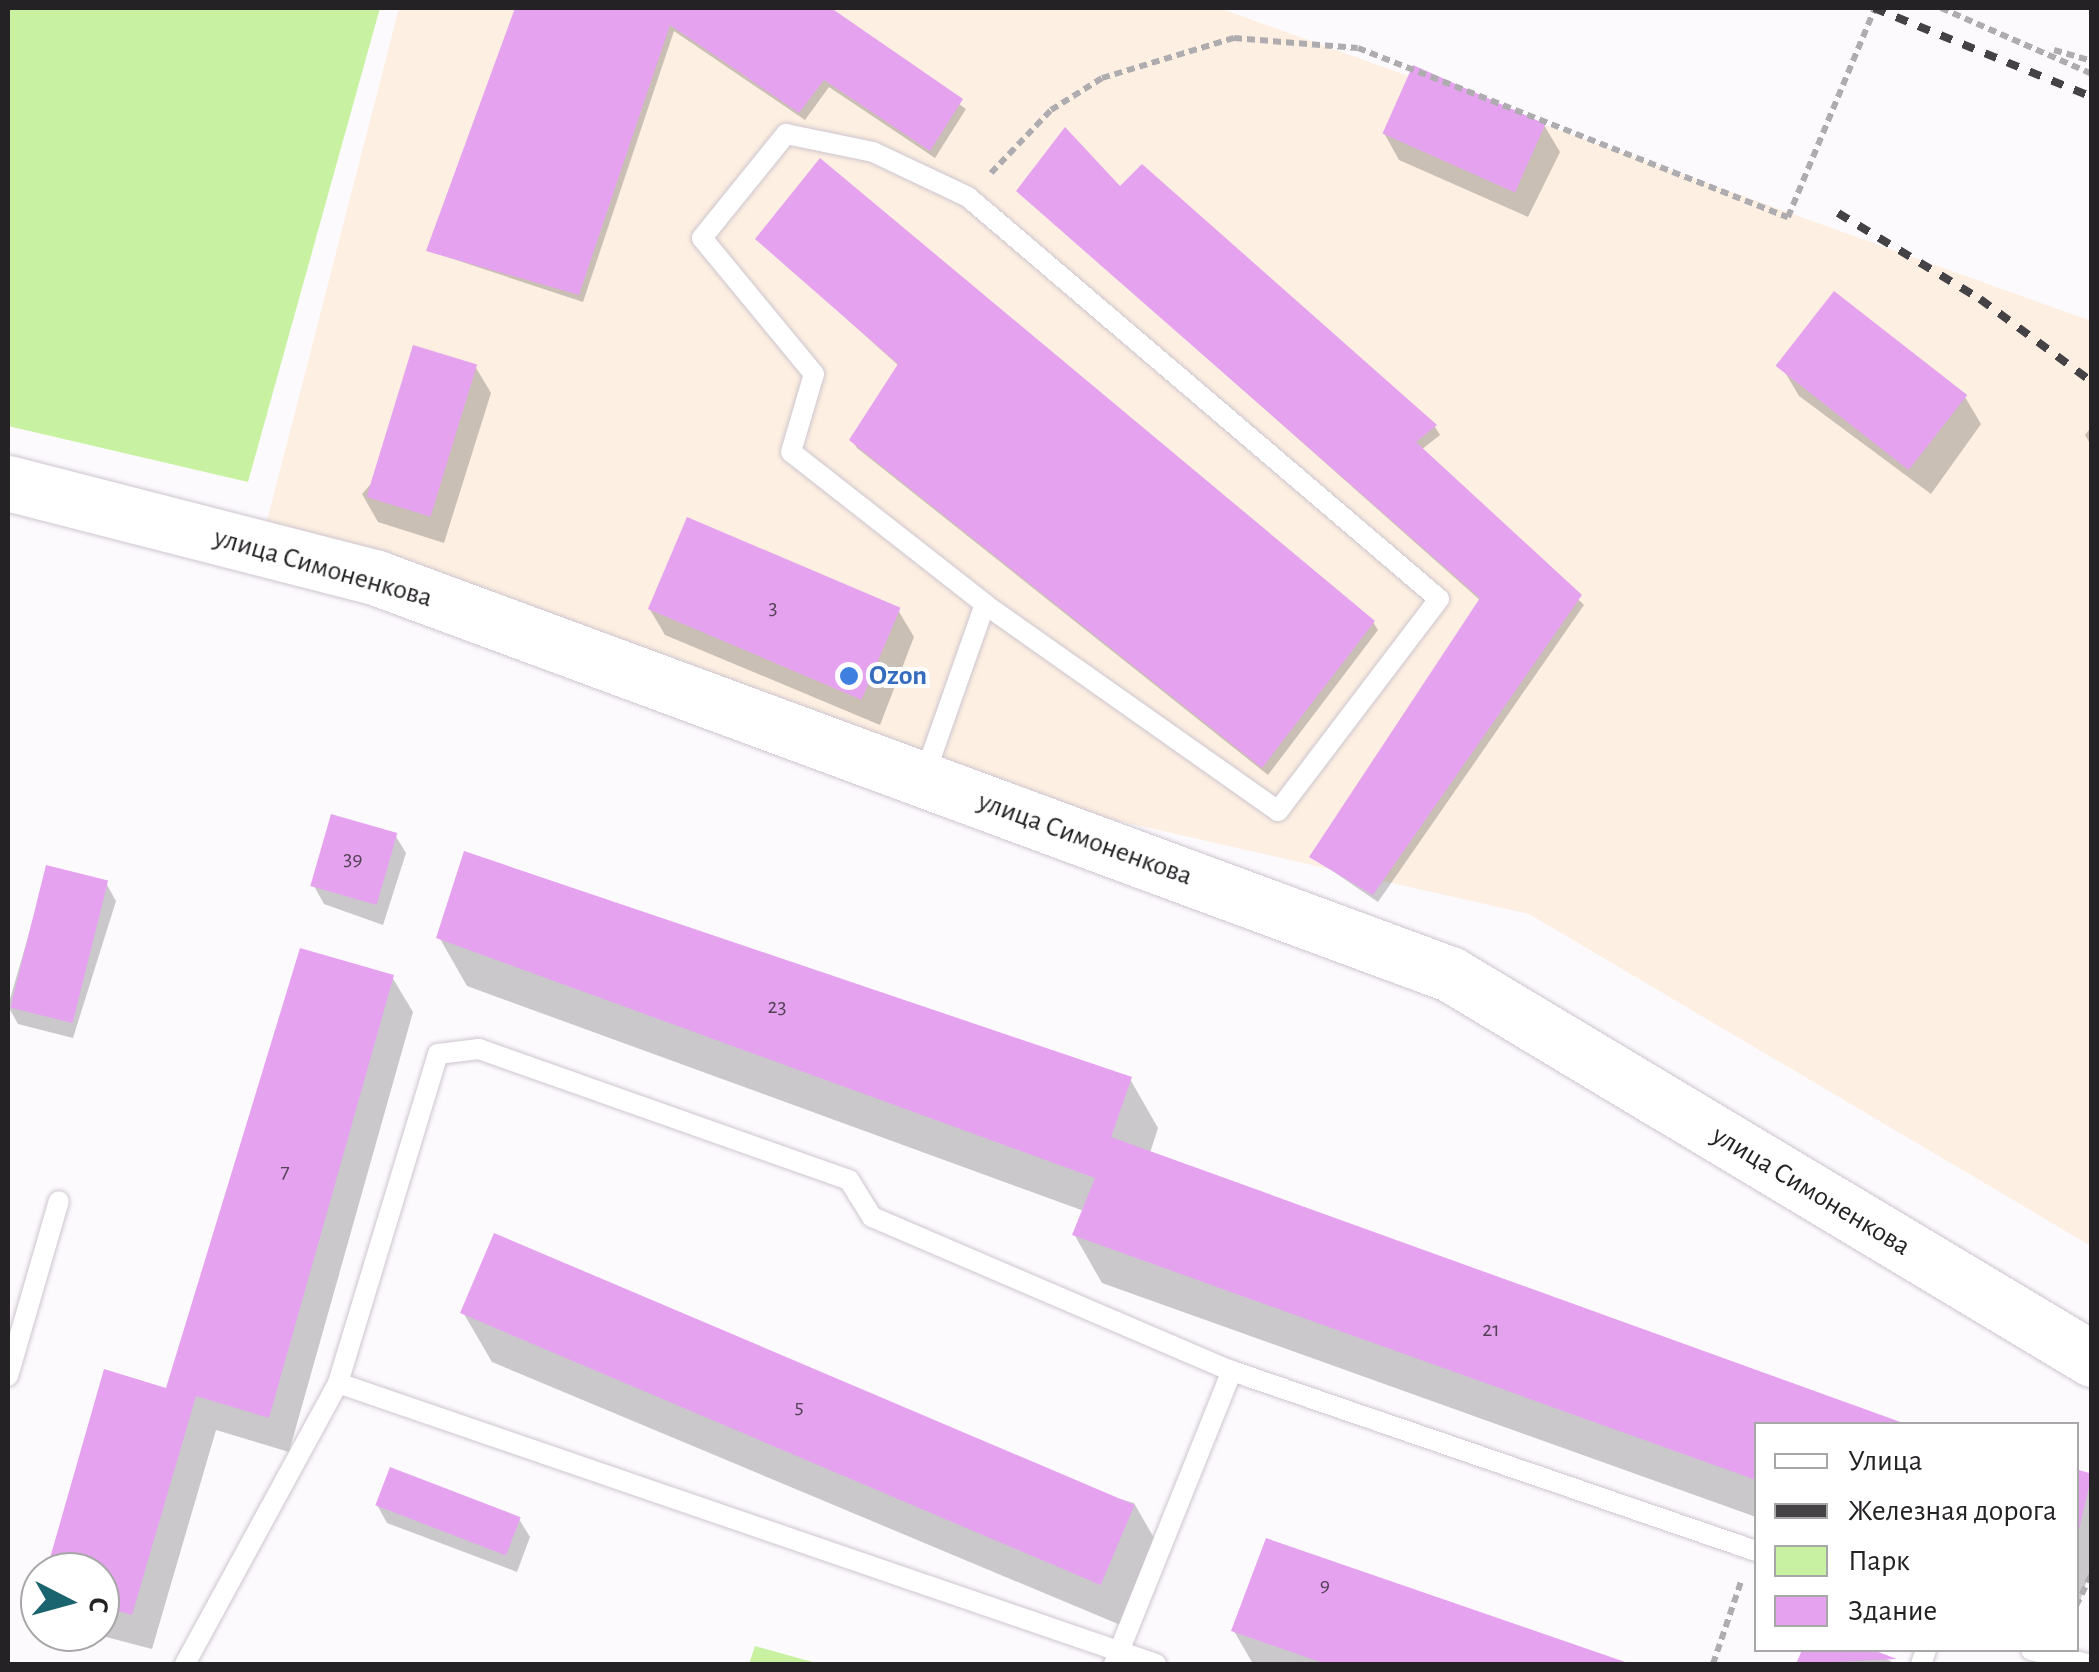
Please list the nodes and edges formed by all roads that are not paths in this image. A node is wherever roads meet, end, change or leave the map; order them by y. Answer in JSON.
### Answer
{"nodes":[{"id":1,"x":8,"y":483,"type":"edge"},
{"id":2,"x":985,"y":604,"type":"junction"},
{"id":3,"x":924,"y":780,"type":"junction"},
{"id":4,"x":59,"y":1201,"type":"dead end"},
{"id":5,"x":2092,"y":1359,"type":"edge"},
{"id":6,"x":1232,"y":1372,"type":"junction"},
{"id":7,"x":8,"y":1376,"type":"edge"},
{"id":8,"x":338,"y":1383,"type":"junction"},
{"id":9,"x":1754,"y":1550,"type":"edge"},
{"id":10,"x":2039,"y":1652,"type":"edge"},
{"id":11,"x":1117,"y":1658,"type":"edge"},
{"id":12,"x":185,"y":1664,"type":"edge"},
{"id":13,"x":1156,"y":1664,"type":"edge"},
{"id":14,"x":2088,"y":1664,"type":"edge"}],
"edges":[{"from":1,"to":3,"type":"street","name":"улица Симоненкова"},
{"from":2,"to":2,"type":"lane"},
{"from":2,"to":3,"type":"lane"},
{"from":3,"to":5,"type":"street","name":"улица Симоненкова"},
{"from":4,"to":7,"type":"lane"},
{"from":6,"to":8,"type":"lane"},
{"from":6,"to":9,"type":"lane"},
{"from":6,"to":11,"type":"lane"},
{"from":8,"to":11,"type":"lane"},
{"from":8,"to":12,"type":"lane"},
{"from":10,"to":14,"type":"lane"},
{"from":11,"to":13,"type":"lane"}]}
